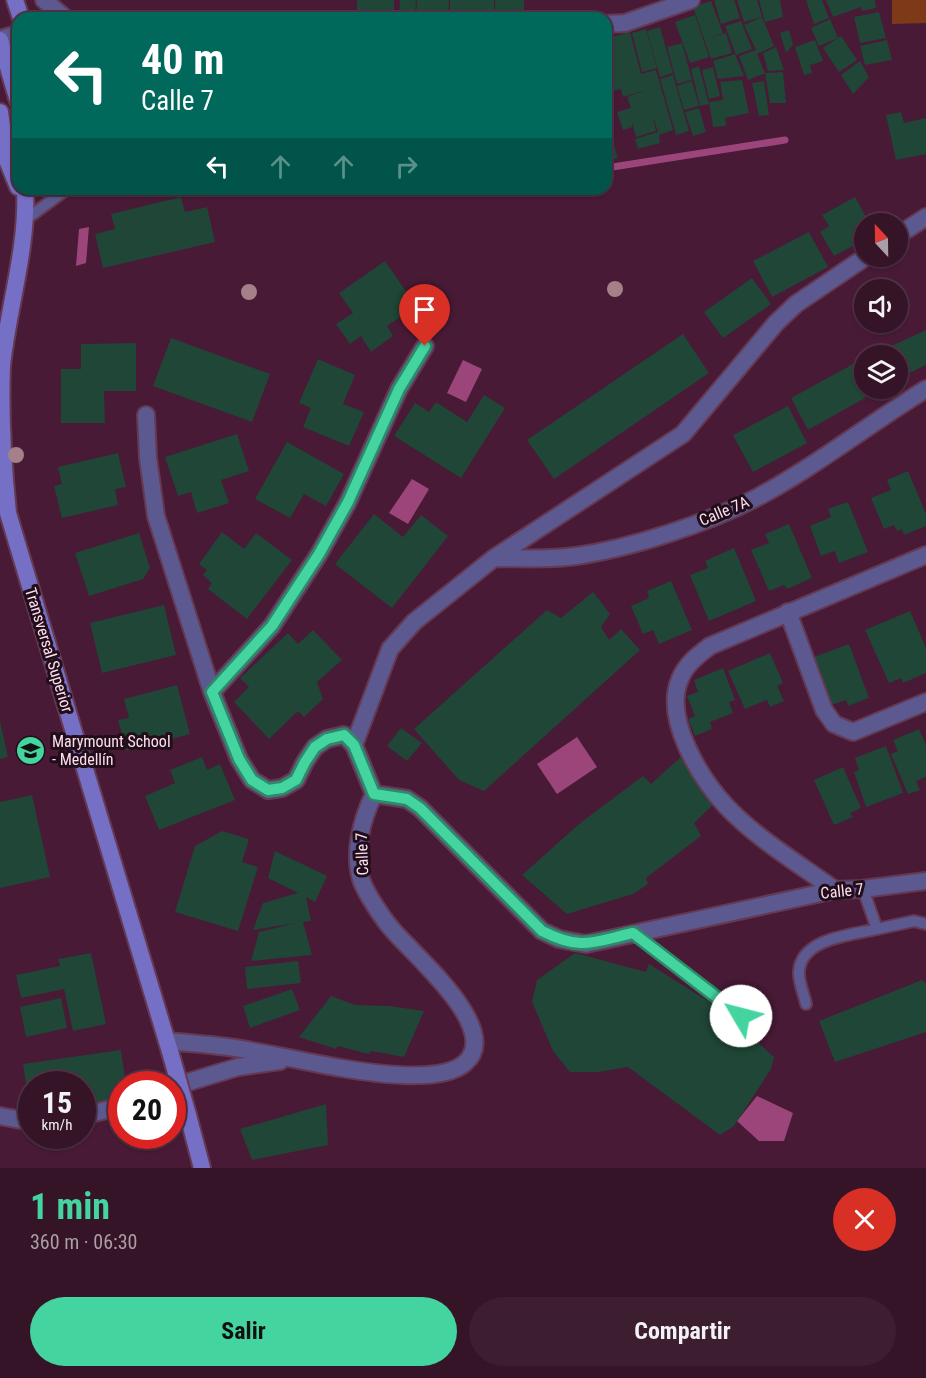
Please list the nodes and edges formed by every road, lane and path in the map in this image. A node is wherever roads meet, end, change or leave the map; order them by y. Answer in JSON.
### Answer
{"nodes":[{"id":1,"x":44,"y":0,"type":"edge"},
{"id":2,"x":691,"y":0,"type":"edge"},
{"id":3,"x":58,"y":12,"type":"edge"},
{"id":4,"x":612,"y":24,"type":"edge"},
{"id":5,"x":0,"y":40,"type":"edge"},
{"id":6,"x":12,"y":81,"type":"edge"},
{"id":7,"x":0,"y":112,"type":"edge"},
{"id":8,"x":12,"y":172,"type":"edge"},
{"id":9,"x":20,"y":195,"type":"edge"},
{"id":10,"x":25,"y":195,"type":"edge"},
{"id":11,"x":28,"y":195,"type":"edge"},
{"id":12,"x":56,"y":195,"type":"edge"},
{"id":13,"x":25,"y":213,"type":"junction"},
{"id":14,"x":926,"y":217,"type":"edge"},
{"id":15,"x":908,"y":229,"type":"edge"},
{"id":16,"x":854,"y":265,"type":"edge"},
{"id":17,"x":425,"y":346,"type":"dead end"},
{"id":18,"x":926,"y":389,"type":"edge"},
{"id":19,"x":146,"y":415,"type":"dead end"},
{"id":20,"x":926,"y":555,"type":"edge"},
{"id":21,"x":494,"y":558,"type":"junction"},
{"id":22,"x":788,"y":612,"type":"junction"},
{"id":23,"x":212,"y":692,"type":"junction"},
{"id":24,"x":926,"y":702,"type":"edge"},
{"id":25,"x":354,"y":745,"type":"junction"},
{"id":26,"x":374,"y":794,"type":"junction"},
{"id":27,"x":926,"y":881,"type":"edge"},
{"id":28,"x":863,"y":889,"type":"junction"},
{"id":29,"x":835,"y":890,"type":"junction"},
{"id":30,"x":926,"y":924,"type":"edge"},
{"id":31,"x":877,"y":929,"type":"junction"},
{"id":32,"x":633,"y":933,"type":"junction"},
{"id":33,"x":806,"y":1004,"type":"dead end"},
{"id":34,"x":759,"y":1030,"type":"dead end"},
{"id":35,"x":169,"y":1048,"type":"junction"},
{"id":36,"x":292,"y":1060,"type":"junction"},
{"id":37,"x":186,"y":1083,"type":"edge"},
{"id":38,"x":0,"y":1116,"type":"edge"},
{"id":39,"x":18,"y":1119,"type":"edge"},
{"id":40,"x":202,"y":1168,"type":"edge"}],
"edges":[{"from":1,"to":3,"type":"street"},
{"from":2,"to":4,"type":"street"},
{"from":5,"to":6,"type":"main road"},
{"from":7,"to":8,"type":"main road"},
{"from":9,"to":13,"type":"main road"},
{"from":10,"to":13,"type":"main road","name":"Transversal Superior"},
{"from":11,"to":13,"type":"main road"},
{"from":12,"to":13,"type":"lane"},
{"from":13,"to":35,"type":"main road","name":"Transversal Superior"},
{"from":14,"to":15,"type":"street"},
{"from":16,"to":21,"type":"street"},
{"from":17,"to":23,"type":"street"},
{"from":18,"to":21,"type":"street","name":"Calle 7A"},
{"from":19,"to":23,"type":"street"},
{"from":20,"to":22,"type":"street"},
{"from":21,"to":25,"type":"street"},
{"from":22,"to":24,"type":"street"},
{"from":22,"to":29,"type":"street"},
{"from":23,"to":25,"type":"street"},
{"from":25,"to":26,"type":"street"},
{"from":26,"to":32,"type":"street","name":"Calle 7"},
{"from":26,"to":36,"type":"street","name":"Calle 7"},
{"from":27,"to":28,"type":"street","name":"Calle 7"},
{"from":28,"to":29,"type":"street","name":"Calle 7"},
{"from":28,"to":31,"type":"lane"},
{"from":29,"to":32,"type":"street","name":"Calle 7"},
{"from":30,"to":31,"type":"lane"},
{"from":31,"to":33,"type":"lane"},
{"from":32,"to":34,"type":"lane"},
{"from":35,"to":36,"type":"street","name":"Calle 7"},
{"from":35,"to":40,"type":"main road","name":"Transversal Superior","bridge":true},
{"from":36,"to":37,"type":"street","name":"Calle 7"},
{"from":38,"to":39,"type":"street"}]}
